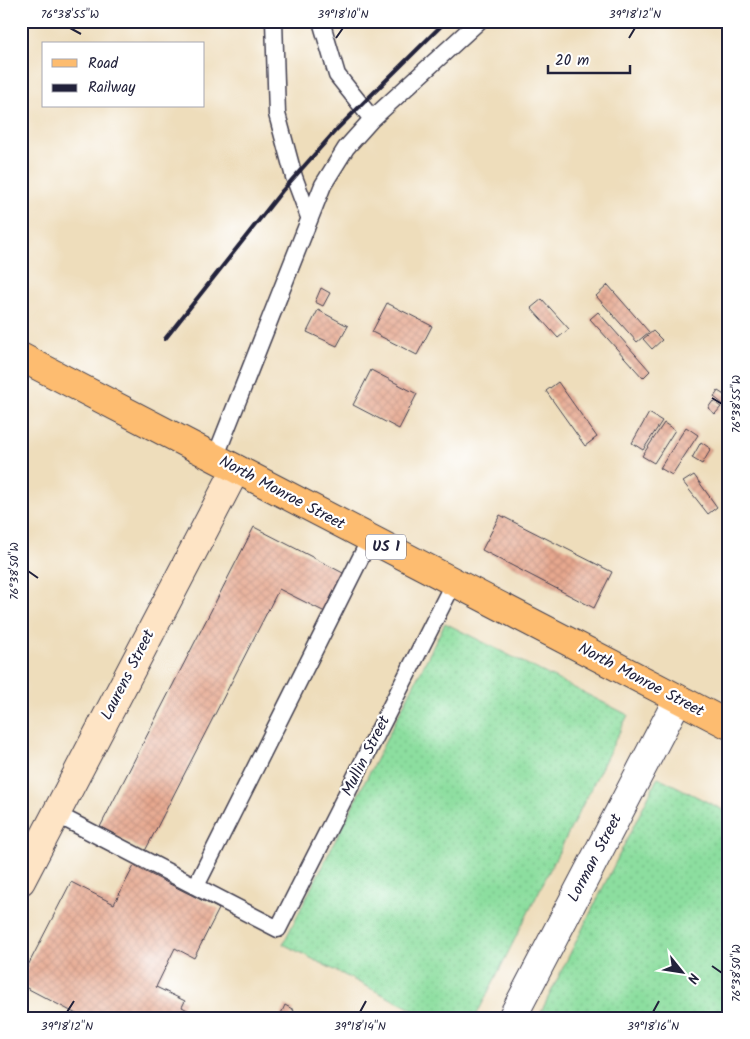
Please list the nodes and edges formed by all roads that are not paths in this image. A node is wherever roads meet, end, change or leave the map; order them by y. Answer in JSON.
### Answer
{"nodes":[{"id":1,"x":274,"y":21,"type":"edge"},
{"id":2,"x":321,"y":21,"type":"edge"},
{"id":3,"x":480,"y":21,"type":"edge"},
{"id":4,"x":372,"y":119,"type":"junction"},
{"id":5,"x":309,"y":217,"type":"junction"},
{"id":6,"x":21,"y":357,"type":"edge"},
{"id":7,"x":225,"y":463,"type":"junction"},
{"id":8,"x":370,"y":538,"type":"junction"},
{"id":9,"x":454,"y":582,"type":"junction"},
{"id":10,"x":678,"y":699,"type":"junction"},
{"id":11,"x":729,"y":726,"type":"edge"},
{"id":12,"x":56,"y":814,"type":"junction"},
{"id":13,"x":21,"y":881,"type":"edge"},
{"id":14,"x":196,"y":886,"type":"junction"},
{"id":15,"x":512,"y":1018,"type":"edge"}],
"edges":[{"from":1,"to":5,"type":"lane"},
{"from":2,"to":4,"type":"lane"},
{"from":3,"to":4,"type":"lane"},
{"from":4,"to":5,"type":"lane"},
{"from":5,"to":7,"type":"lane"},
{"from":6,"to":7,"type":"main road","name":"North Monroe Street","number":"US 1"},
{"from":7,"to":8,"type":"main road","name":"North Monroe Street","number":"US 1"},
{"from":7,"to":12,"type":"street","name":"Laurens Street"},
{"from":8,"to":9,"type":"main road","name":"North Monroe Street","number":"US 1"},
{"from":8,"to":14,"type":"lane"},
{"from":9,"to":10,"type":"main road","name":"North Monroe Street","number":"US 1"},
{"from":9,"to":14,"type":"lane","name":"Mullin Street"},
{"from":10,"to":11,"type":"main road","name":"North Monroe Street","number":"US 1"},
{"from":10,"to":15,"type":"street","name":"Lorman Street"},
{"from":12,"to":13,"type":"street","name":"Laurens Street"},
{"from":12,"to":14,"type":"lane"}]}
